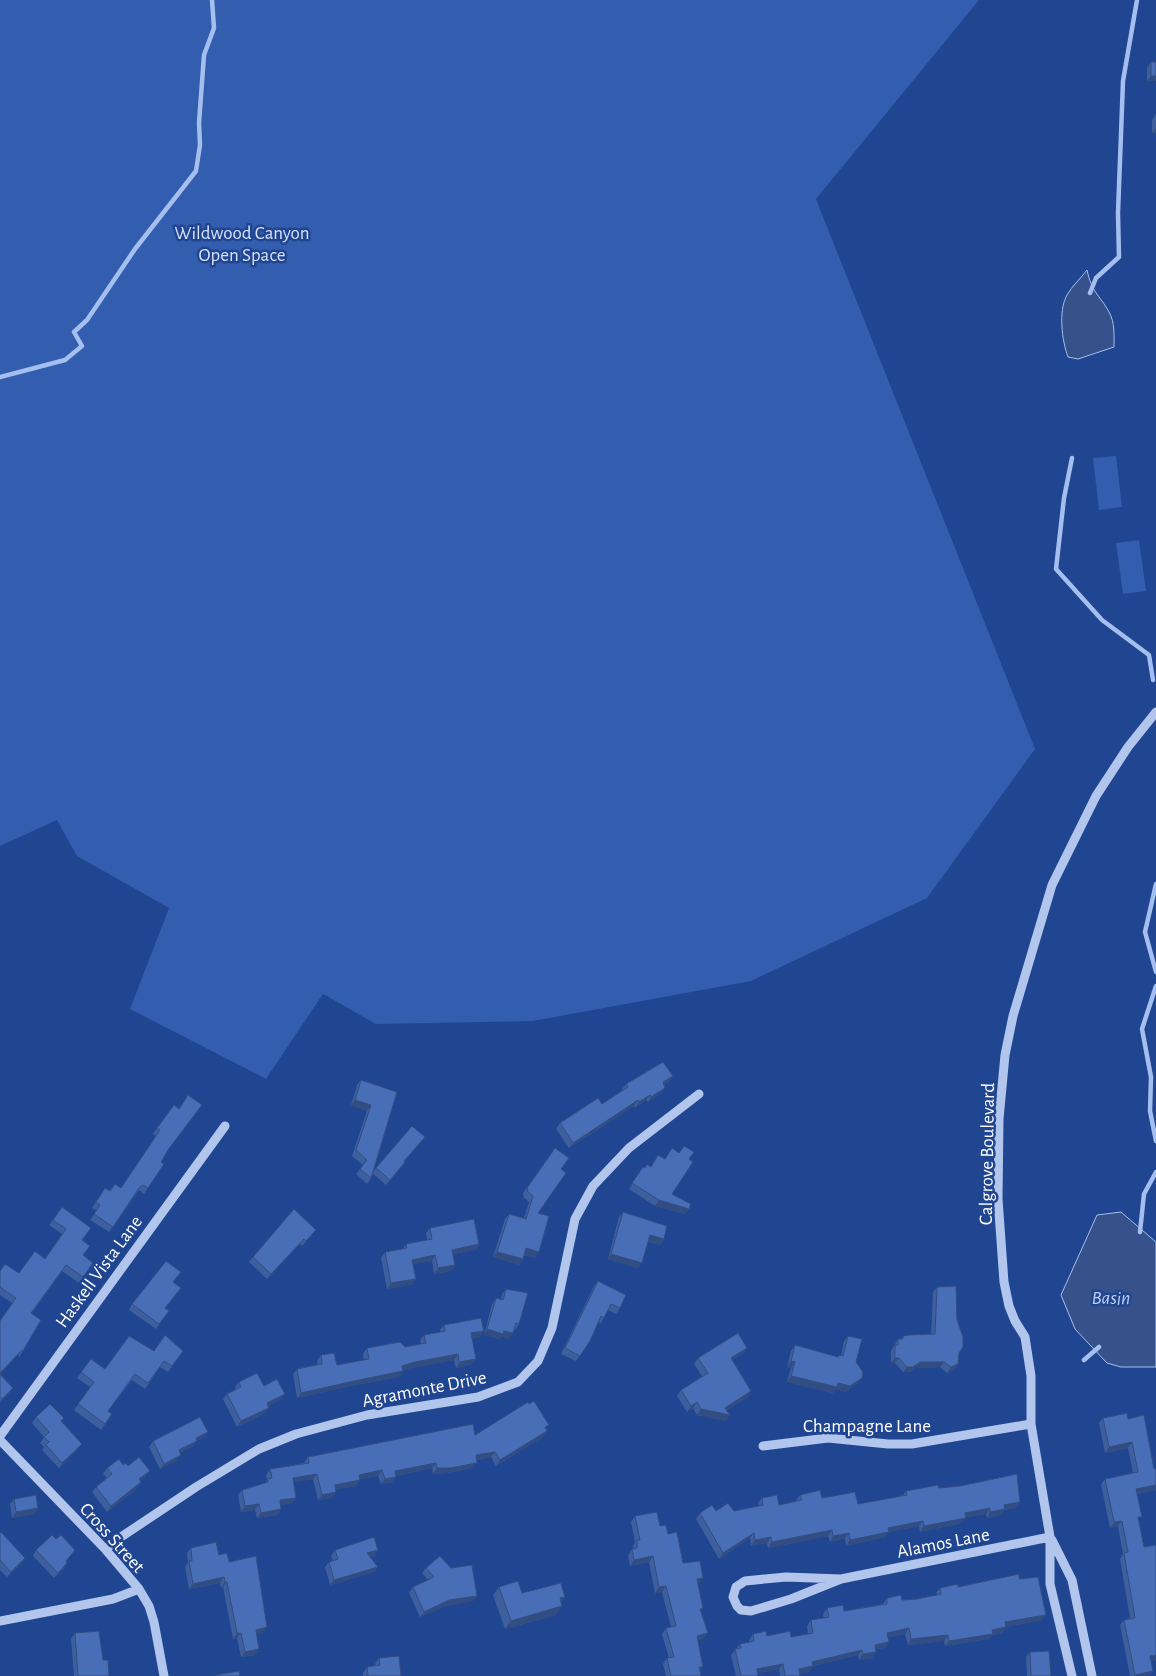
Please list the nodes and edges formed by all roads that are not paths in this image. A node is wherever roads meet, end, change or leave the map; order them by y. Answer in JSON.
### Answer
{"nodes":[{"id":1,"x":1154,"y":713,"type":"edge"},
{"id":2,"x":699,"y":1094,"type":"dead end"},
{"id":3,"x":225,"y":1126,"type":"dead end"},
{"id":4,"x":1031,"y":1424,"type":"junction"},
{"id":5,"x":0,"y":1436,"type":"edge"},
{"id":6,"x":0,"y":1440,"type":"edge"},
{"id":7,"x":763,"y":1446,"type":"dead end"},
{"id":8,"x":1050,"y":1537,"type":"junction"},
{"id":9,"x":106,"y":1550,"type":"junction"},
{"id":10,"x":841,"y":1579,"type":"junction"},
{"id":11,"x":139,"y":1589,"type":"junction"},
{"id":12,"x":0,"y":1621,"type":"edge"},
{"id":13,"x":164,"y":1676,"type":"edge"},
{"id":14,"x":1072,"y":1676,"type":"edge"},
{"id":15,"x":1092,"y":1676,"type":"edge"}],
"edges":[{"from":1,"to":4,"type":"street","name":"Calgrove Boulevard"},
{"from":2,"to":9,"type":"street","name":"Agramonte Drive"},
{"from":3,"to":5,"type":"street","name":"Haskell Vista Lane"},
{"from":4,"to":7,"type":"street","name":"Champagne Lane"},
{"from":4,"to":8,"type":"street","name":"Calgrove Boulevard"},
{"from":6,"to":9,"type":"street","name":"Cross Street"},
{"from":8,"to":10,"type":"street","name":"Alamos Lane"},
{"from":8,"to":14,"type":"street"},
{"from":8,"to":15,"type":"street"},
{"from":9,"to":11,"type":"street","name":"Cross Street"},
{"from":10,"to":10,"type":"street","name":"Alamos Lane"},
{"from":11,"to":12,"type":"street"},
{"from":11,"to":13,"type":"street","name":"Cross Street"}]}
